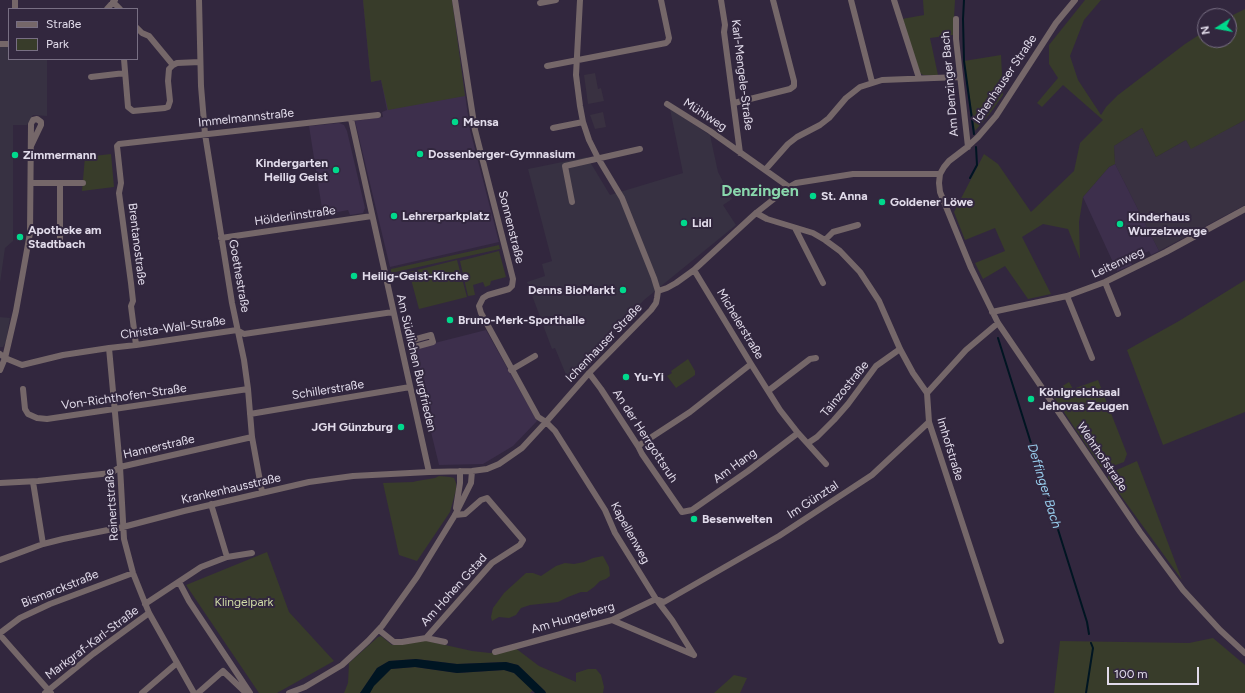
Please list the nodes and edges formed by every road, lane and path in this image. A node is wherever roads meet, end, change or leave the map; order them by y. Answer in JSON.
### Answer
{"nodes":[{"id":1,"x":199,"y":0,"type":"edge"},
{"id":2,"x":455,"y":0,"type":"edge"},
{"id":3,"x":556,"y":0,"type":"edge"},
{"id":4,"x":580,"y":0,"type":"edge"},
{"id":5,"x":661,"y":0,"type":"edge"},
{"id":6,"x":721,"y":0,"type":"edge"},
{"id":7,"x":773,"y":0,"type":"edge"},
{"id":8,"x":850,"y":0,"type":"edge"},
{"id":9,"x":894,"y":0,"type":"edge"},
{"id":10,"x":1075,"y":0,"type":"edge"},
{"id":11,"x":540,"y":3,"type":"dead end"},
{"id":12,"x":956,"y":19,"type":"dead end"},
{"id":13,"x":138,"y":29,"type":"edge"},
{"id":14,"x":142,"y":33,"type":"junction"},
{"id":15,"x":138,"y":37,"type":"edge"},
{"id":16,"x":124,"y":60,"type":"edge"},
{"id":17,"x":576,"y":61,"type":"junction"},
{"id":18,"x":200,"y":62,"type":"junction"},
{"id":19,"x":173,"y":64,"type":"junction"},
{"id":20,"x":547,"y":66,"type":"dead end"},
{"id":21,"x":125,"y":73,"type":"junction"},
{"id":22,"x":91,"y":77,"type":"dead end"},
{"id":23,"x":960,"y":77,"type":"junction"},
{"id":24,"x":918,"y":78,"type":"junction"},
{"id":25,"x":872,"y":82,"type":"junction"},
{"id":26,"x":734,"y":103,"type":"junction"},
{"id":27,"x":667,"y":104,"type":"dead end"},
{"id":28,"x":378,"y":115,"type":"dead end"},
{"id":29,"x":351,"y":119,"type":"junction"},
{"id":30,"x":583,"y":122,"type":"junction"},
{"id":31,"x":553,"y":128,"type":"dead end"},
{"id":32,"x":205,"y":134,"type":"junction"},
{"id":33,"x":31,"y":146,"type":"dead end"},
{"id":34,"x":117,"y":146,"type":"joint"},
{"id":35,"x":969,"y":146,"type":"junction"},
{"id":36,"x":640,"y":149,"type":"dead end"},
{"id":37,"x":740,"y":153,"type":"junction"},
{"id":38,"x":598,"y":158,"type":"junction"},
{"id":39,"x":765,"y":170,"type":"junction"},
{"id":40,"x":940,"y":174,"type":"junction"},
{"id":41,"x":31,"y":183,"type":"junction"},
{"id":42,"x":60,"y":183,"type":"junction"},
{"id":43,"x":83,"y":183,"type":"dead end"},
{"id":44,"x":789,"y":187,"type":"junction"},
{"id":45,"x":572,"y":202,"type":"dead end"},
{"id":46,"x":1245,"y":209,"type":"edge"},
{"id":47,"x":756,"y":213,"type":"junction"},
{"id":48,"x":372,"y":216,"type":"junction"},
{"id":49,"x":858,"y":226,"type":"dead end"},
{"id":50,"x":795,"y":228,"type":"junction"},
{"id":51,"x":221,"y":238,"type":"junction"},
{"id":52,"x":825,"y":240,"type":"junction"},
{"id":53,"x":60,"y":242,"type":"dead end"},
{"id":54,"x":694,"y":270,"type":"junction"},
{"id":55,"x":1105,"y":282,"type":"junction"},
{"id":56,"x":823,"y":283,"type":"dead end"},
{"id":57,"x":658,"y":291,"type":"junction"},
{"id":58,"x":1067,"y":296,"type":"junction"},
{"id":59,"x":393,"y":312,"type":"junction"},
{"id":60,"x":992,"y":312,"type":"junction"},
{"id":61,"x":1118,"y":314,"type":"dead end"},
{"id":62,"x":998,"y":323,"type":"junction"},
{"id":63,"x":237,"y":330,"type":"junction"},
{"id":64,"x":136,"y":345,"type":"junction"},
{"id":65,"x":109,"y":348,"type":"junction"},
{"id":66,"x":900,"y":349,"type":"junction"},
{"id":67,"x":3,"y":356,"type":"edge"},
{"id":68,"x":535,"y":356,"type":"dead end"},
{"id":69,"x":816,"y":358,"type":"dead end"},
{"id":70,"x":1092,"y":358,"type":"dead end"},
{"id":71,"x":751,"y":364,"type":"junction"},
{"id":72,"x":0,"y":370,"type":"edge"},
{"id":73,"x":511,"y":370,"type":"junction"},
{"id":74,"x":589,"y":373,"type":"junction"},
{"id":75,"x":410,"y":387,"type":"junction"},
{"id":76,"x":23,"y":389,"type":"dead end"},
{"id":77,"x":248,"y":389,"type":"junction"},
{"id":78,"x":768,"y":390,"type":"junction"},
{"id":79,"x":927,"y":393,"type":"junction"},
{"id":80,"x":114,"y":409,"type":"junction"},
{"id":81,"x":250,"y":414,"type":"junction"},
{"id":82,"x":546,"y":422,"type":"junction"},
{"id":83,"x":929,"y":422,"type":"junction"},
{"id":84,"x":798,"y":433,"type":"junction"},
{"id":85,"x":252,"y":437,"type":"junction"},
{"id":86,"x":808,"y":443,"type":"junction"},
{"id":87,"x":638,"y":446,"type":"junction"},
{"id":88,"x":826,"y":464,"type":"dead end"},
{"id":89,"x":120,"y":467,"type":"junction"},
{"id":90,"x":460,"y":471,"type":"junction"},
{"id":91,"x":472,"y":471,"type":"junction"},
{"id":92,"x":429,"y":472,"type":"junction"},
{"id":93,"x":33,"y":482,"type":"junction"},
{"id":94,"x":0,"y":484,"type":"edge"},
{"id":95,"x":262,"y":492,"type":"junction"},
{"id":96,"x":211,"y":504,"type":"junction"},
{"id":97,"x":682,"y":512,"type":"joint"},
{"id":98,"x":454,"y":515,"type":"junction"},
{"id":99,"x":123,"y":526,"type":"junction"},
{"id":100,"x":43,"y":544,"type":"junction"},
{"id":101,"x":252,"y":552,"type":"dead end"},
{"id":102,"x":227,"y":557,"type":"junction"},
{"id":103,"x":0,"y":560,"type":"edge"},
{"id":104,"x":133,"y":573,"type":"junction"},
{"id":105,"x":179,"y":582,"type":"junction"},
{"id":106,"x":656,"y":599,"type":"junction"},
{"id":107,"x":145,"y":604,"type":"junction"},
{"id":108,"x":150,"y":613,"type":"junction"},
{"id":109,"x":612,"y":620,"type":"junction"},
{"id":110,"x":379,"y":630,"type":"junction"},
{"id":111,"x":0,"y":634,"type":"edge"},
{"id":112,"x":426,"y":638,"type":"junction"},
{"id":113,"x":1001,"y":641,"type":"dead end"},
{"id":114,"x":445,"y":642,"type":"dead end"},
{"id":115,"x":495,"y":652,"type":"dead end"},
{"id":116,"x":1245,"y":653,"type":"edge"},
{"id":117,"x":177,"y":663,"type":"junction"},
{"id":118,"x":48,"y":692,"type":"edge"},
{"id":119,"x":142,"y":693,"type":"edge"},
{"id":120,"x":194,"y":693,"type":"edge"},
{"id":121,"x":198,"y":693,"type":"edge"},
{"id":122,"x":246,"y":693,"type":"edge"},
{"id":123,"x":250,"y":693,"type":"edge"},
{"id":124,"x":289,"y":693,"type":"edge"}],
"edges":[{"from":1,"to":18,"type":"street","name":"Goethestraße"},
{"from":2,"to":73,"type":"street","name":"Sonnenstraße"},
{"from":3,"to":11,"type":"street"},
{"from":4,"to":17,"type":"street"},
{"from":5,"to":17,"type":"street"},
{"from":6,"to":26,"type":"street","name":"Karl-Mengele-Straße"},
{"from":7,"to":26,"type":"street"},
{"from":8,"to":25,"type":"street"},
{"from":9,"to":24,"type":"street"},
{"from":10,"to":35,"type":"street","name":"Ichenhauser Straße"},
{"from":12,"to":23,"type":"street","name":"Am Denzinger Bach"},
{"from":13,"to":14,"type":"street"},
{"from":14,"to":15,"type":"street"},
{"from":14,"to":19,"type":"street"},
{"from":16,"to":21,"type":"street"},
{"from":17,"to":20,"type":"street"},
{"from":17,"to":30,"type":"street"},
{"from":18,"to":19,"type":"street"},
{"from":18,"to":32,"type":"street","name":"Goethestraße"},
{"from":19,"to":21,"type":"street"},
{"from":21,"to":22,"type":"street"},
{"from":23,"to":24,"type":"street"},
{"from":23,"to":35,"type":"street","name":"Am Denzinger Bach"},
{"from":24,"to":25,"type":"street"},
{"from":25,"to":39,"type":"street"},
{"from":26,"to":37,"type":"street","name":"Karl-Mengele-Straße"},
{"from":27,"to":37,"type":"street","name":"Mühlweg"},
{"from":28,"to":29,"type":"street","name":"Immelmannstraße"},
{"from":29,"to":32,"type":"street","name":"Immelmannstraße"},
{"from":29,"to":48,"type":"street","name":"Am Südlichen Burgfrieden"},
{"from":30,"to":31,"type":"street"},
{"from":30,"to":38,"type":"street"},
{"from":32,"to":34,"type":"street","name":"Immelmannstraße"},
{"from":32,"to":51,"type":"street","name":"Goethestraße"},
{"from":33,"to":41,"type":"street"},
{"from":34,"to":64,"type":"street","name":"Brentanostraße"},
{"from":35,"to":40,"type":"street","name":"Ichenhauser Straße"},
{"from":36,"to":38,"type":"street"},
{"from":37,"to":39,"type":"street","name":"Mühlweg"},
{"from":38,"to":45,"type":"street"},
{"from":38,"to":57,"type":"street"},
{"from":39,"to":44,"type":"street","name":"Mühlweg"},
{"from":40,"to":44,"type":"street"},
{"from":40,"to":60,"type":"street","name":"Wehrhofstraße"},
{"from":41,"to":42,"type":"street"},
{"from":41,"to":67,"type":"street"},
{"from":42,"to":43,"type":"street"},
{"from":42,"to":53,"type":"street"},
{"from":44,"to":47,"type":"street"},
{"from":46,"to":55,"type":"street","name":"Leitenweg"},
{"from":47,"to":50,"type":"street"},
{"from":47,"to":54,"type":"street"},
{"from":48,"to":51,"type":"street","name":"Hölderlinstraße"},
{"from":48,"to":59,"type":"street","name":"Am Südlichen Burgfrieden"},
{"from":49,"to":52,"type":"street"},
{"from":50,"to":52,"type":"street"},
{"from":50,"to":56,"type":"street"},
{"from":51,"to":63,"type":"street","name":"Goethestraße"},
{"from":52,"to":66,"type":"street"},
{"from":54,"to":57,"type":"street"},
{"from":54,"to":71,"type":"street","name":"Michelerstraße"},
{"from":55,"to":58,"type":"street","name":"Leitenweg"},
{"from":55,"to":61,"type":"street"},
{"from":57,"to":74,"type":"street","name":"Ichenhauser Straße"},
{"from":58,"to":60,"type":"street","name":"Leitenweg"},
{"from":58,"to":70,"type":"street"},
{"from":59,"to":63,"type":"street","name":"Christa-Wall-Straße"},
{"from":59,"to":75,"type":"street","name":"Am Südlichen Burgfrieden"},
{"from":60,"to":62,"type":"street","name":"Wehrhofstraße"},
{"from":62,"to":79,"type":"street"},
{"from":62,"to":116,"type":"street","name":"Wehrhofstraße"},
{"from":63,"to":64,"type":"street","name":"Christa-Wall-Straße"},
{"from":63,"to":77,"type":"street","name":"Goethestraße"},
{"from":64,"to":65,"type":"street","name":"Christa-Wall-Straße"},
{"from":65,"to":67,"type":"street","name":"Christa-Wall-Straße"},
{"from":65,"to":80,"type":"street","name":"Reinertstraße"},
{"from":66,"to":79,"type":"street"},
{"from":66,"to":86,"type":"street","name":"Tainzostraße"},
{"from":67,"to":72,"type":"street"},
{"from":68,"to":73,"type":"street"},
{"from":69,"to":78,"type":"street"},
{"from":71,"to":78,"type":"street","name":"Michelerstraße"},
{"from":71,"to":87,"type":"street"},
{"from":73,"to":82,"type":"street","name":"Sonnenstraße"},
{"from":74,"to":82,"type":"street","name":"Ichenhauser Straße"},
{"from":74,"to":87,"type":"street","name":"An der Herrgottsruh"},
{"from":75,"to":81,"type":"street","name":"Schillerstraße"},
{"from":75,"to":92,"type":"street","name":"Am Südlichen Burgfrieden"},
{"from":76,"to":80,"type":"street","name":"Von-Richthofen-Straße"},
{"from":77,"to":80,"type":"street","name":"Von-Richthofen-Straße"},
{"from":77,"to":81,"type":"street","name":"Goethestraße"},
{"from":78,"to":84,"type":"street","name":"Michelerstraße"},
{"from":79,"to":83,"type":"street","name":"Imhofstraße"},
{"from":80,"to":89,"type":"street","name":"Reinertstraße"},
{"from":81,"to":85,"type":"street","name":"Goethestraße"},
{"from":82,"to":91,"type":"street","name":"Ichenhauser Straße"},
{"from":82,"to":106,"type":"street","name":"Kapellenweg"},
{"from":83,"to":106,"type":"street","name":"Im Günztal"},
{"from":83,"to":113,"type":"street","name":"Imhofstraße"},
{"from":84,"to":86,"type":"street","name":"Michelerstraße"},
{"from":84,"to":97,"type":"street","name":"Am Hang"},
{"from":85,"to":89,"type":"street","name":"Hannerstraße"},
{"from":85,"to":95,"type":"street","name":"Goethestraße"},
{"from":86,"to":88,"type":"street","name":"Michelerstraße"},
{"from":87,"to":97,"type":"street","name":"An der Herrgottsruh"},
{"from":89,"to":93,"type":"street","name":"Hannerstraße"},
{"from":89,"to":99,"type":"street","name":"Reinertstraße"},
{"from":90,"to":91,"type":"street","name":"Krankenhausstraße"},
{"from":90,"to":92,"type":"street","name":"Krankenhausstraße"},
{"from":90,"to":98,"type":"street"},
{"from":91,"to":98,"type":"street"},
{"from":92,"to":95,"type":"street","name":"Krankenhausstraße"},
{"from":93,"to":94,"type":"street","name":"Hannerstraße"},
{"from":93,"to":100,"type":"street"},
{"from":95,"to":96,"type":"street","name":"Krankenhausstraße"},
{"from":96,"to":99,"type":"street","name":"Krankenhausstraße"},
{"from":96,"to":102,"type":"street"},
{"from":98,"to":110,"type":"street"},
{"from":98,"to":112,"type":"street","name":"Am Hohen Gstad"},
{"from":99,"to":100,"type":"street","name":"Krankenhausstraße"},
{"from":99,"to":104,"type":"street","name":"Reinertstraße"},
{"from":100,"to":103,"type":"street","name":"Krankenhausstraße"},
{"from":101,"to":102,"type":"street","name":"Markgraf-Karl-Straße"},
{"from":102,"to":105,"type":"street","name":"Markgraf-Karl-Straße"},
{"from":104,"to":107,"type":"street","name":"Reinertstraße"},
{"from":104,"to":111,"type":"street","name":"Bismarckstraße"},
{"from":105,"to":107,"type":"street","name":"Markgraf-Karl-Straße"},
{"from":105,"to":123,"type":"street"},
{"from":106,"to":109,"type":"street","name":"Am Hungerberg"},
{"from":106,"to":109,"type":"street","name":"Kapellenweg"},
{"from":107,"to":108,"type":"street","name":"Reinertstraße"},
{"from":108,"to":117,"type":"street","name":"Reinertstraße"},
{"from":108,"to":118,"type":"street","name":"Markgraf-Karl-Straße"},
{"from":109,"to":115,"type":"street","name":"Am Hungerberg"},
{"from":110,"to":112,"type":"street","name":"Am Hohen Gstad"},
{"from":110,"to":124,"type":"street"},
{"from":111,"to":118,"type":"street"},
{"from":112,"to":114,"type":"street"},
{"from":117,"to":119,"type":"street"},
{"from":117,"to":120,"type":"street","name":"Reinertstraße"},
{"from":121,"to":122,"type":"street"}]}
